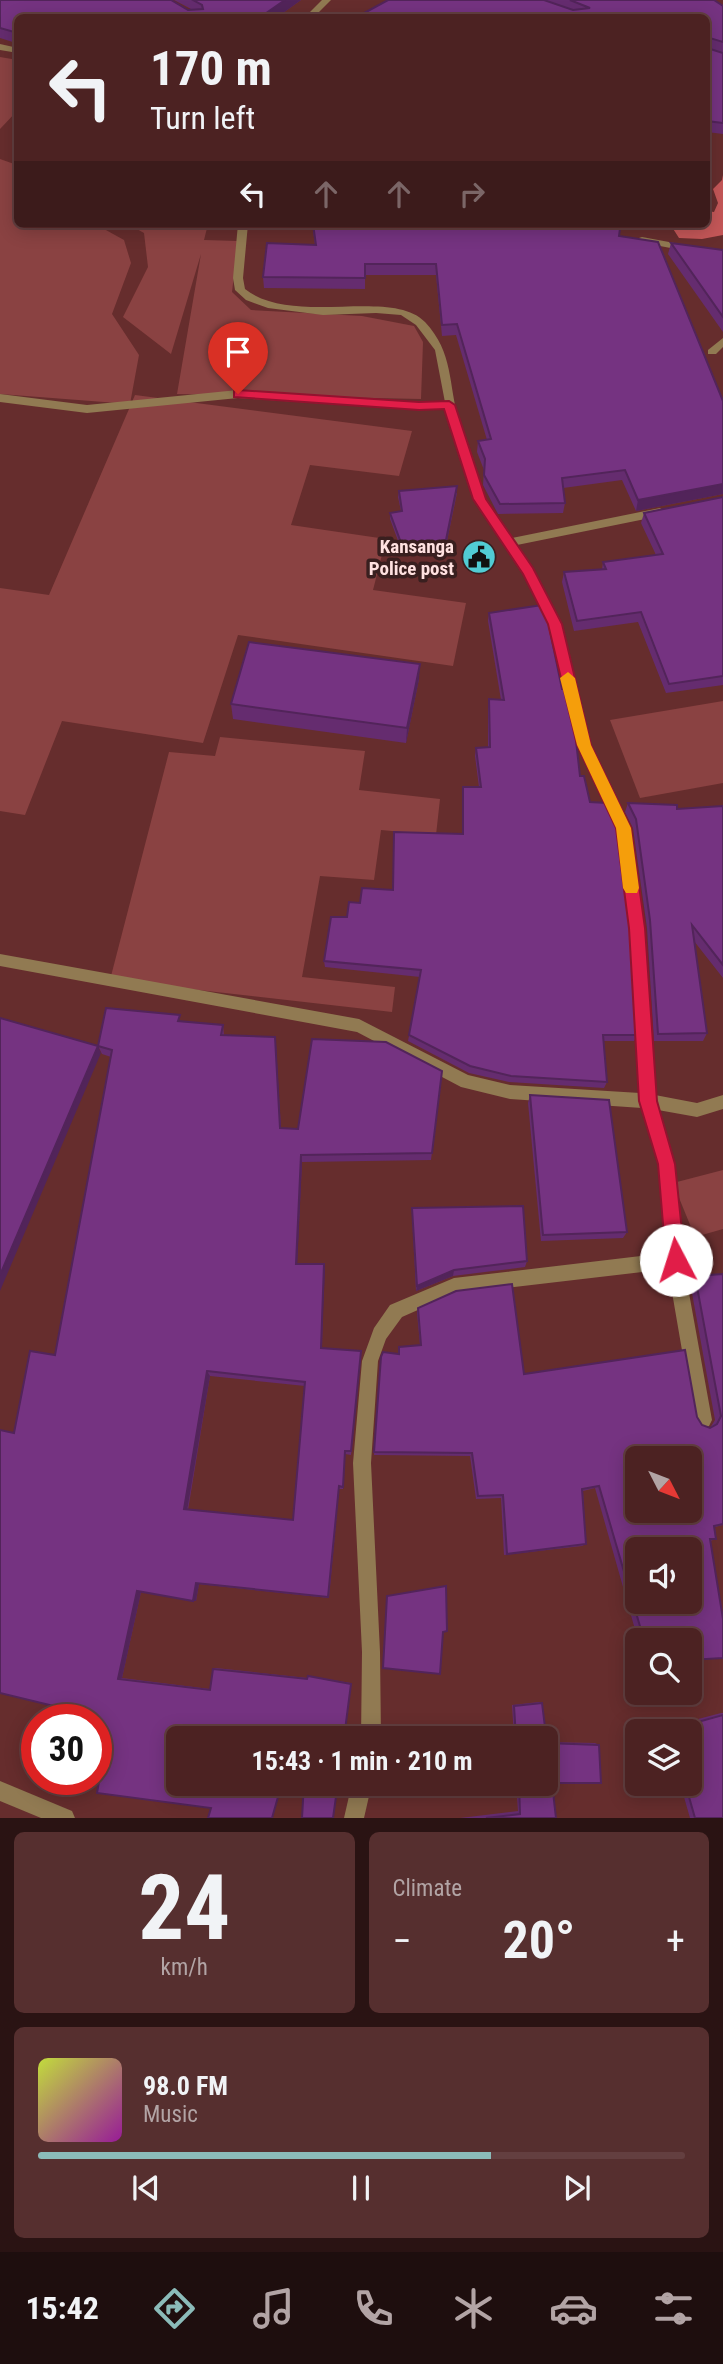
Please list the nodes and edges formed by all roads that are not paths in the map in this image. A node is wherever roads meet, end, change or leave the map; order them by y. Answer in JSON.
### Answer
{"nodes":[{"id":1,"x":327,"y":0,"type":"edge"},
{"id":2,"x":312,"y":14,"type":"edge"},
{"id":3,"x":243,"y":228,"type":"edge"},
{"id":4,"x":634,"y":239,"type":"edge"},
{"id":5,"x":723,"y":255,"type":"edge"},
{"id":6,"x":723,"y":341,"type":"edge"},
{"id":7,"x":712,"y":352,"type":"dead end"},
{"id":8,"x":0,"y":398,"type":"edge"},
{"id":9,"x":449,"y":405,"type":"junction"},
{"id":10,"x":670,"y":510,"type":"edge"},
{"id":11,"x":510,"y":542,"type":"junction"},
{"id":12,"x":0,"y":960,"type":"edge"},
{"id":13,"x":648,"y":1101,"type":"junction"},
{"id":14,"x":723,"y":1102,"type":"edge"},
{"id":15,"x":676,"y":1260,"type":"junction"},
{"id":16,"x":703,"y":1420,"type":"edge"},
{"id":17,"x":371,"y":1726,"type":"edge"},
{"id":18,"x":0,"y":1791,"type":"edge"},
{"id":19,"x":359,"y":1796,"type":"edge"},
{"id":20,"x":65,"y":1818,"type":"edge"},
{"id":21,"x":354,"y":1818,"type":"edge"}],
"edges":[{"from":1,"to":2,"type":"street"},
{"from":3,"to":9,"type":"street"},
{"from":4,"to":5,"type":"street"},
{"from":6,"to":7,"type":"street"},
{"from":8,"to":9,"type":"street"},
{"from":9,"to":11,"type":"street"},
{"from":10,"to":11,"type":"street"},
{"from":11,"to":13,"type":"street"},
{"from":12,"to":13,"type":"street"},
{"from":13,"to":14,"type":"street"},
{"from":13,"to":15,"type":"street"},
{"from":15,"to":16,"type":"street"},
{"from":15,"to":17,"type":"street"},
{"from":18,"to":20,"type":"street"},
{"from":19,"to":21,"type":"street"}]}
